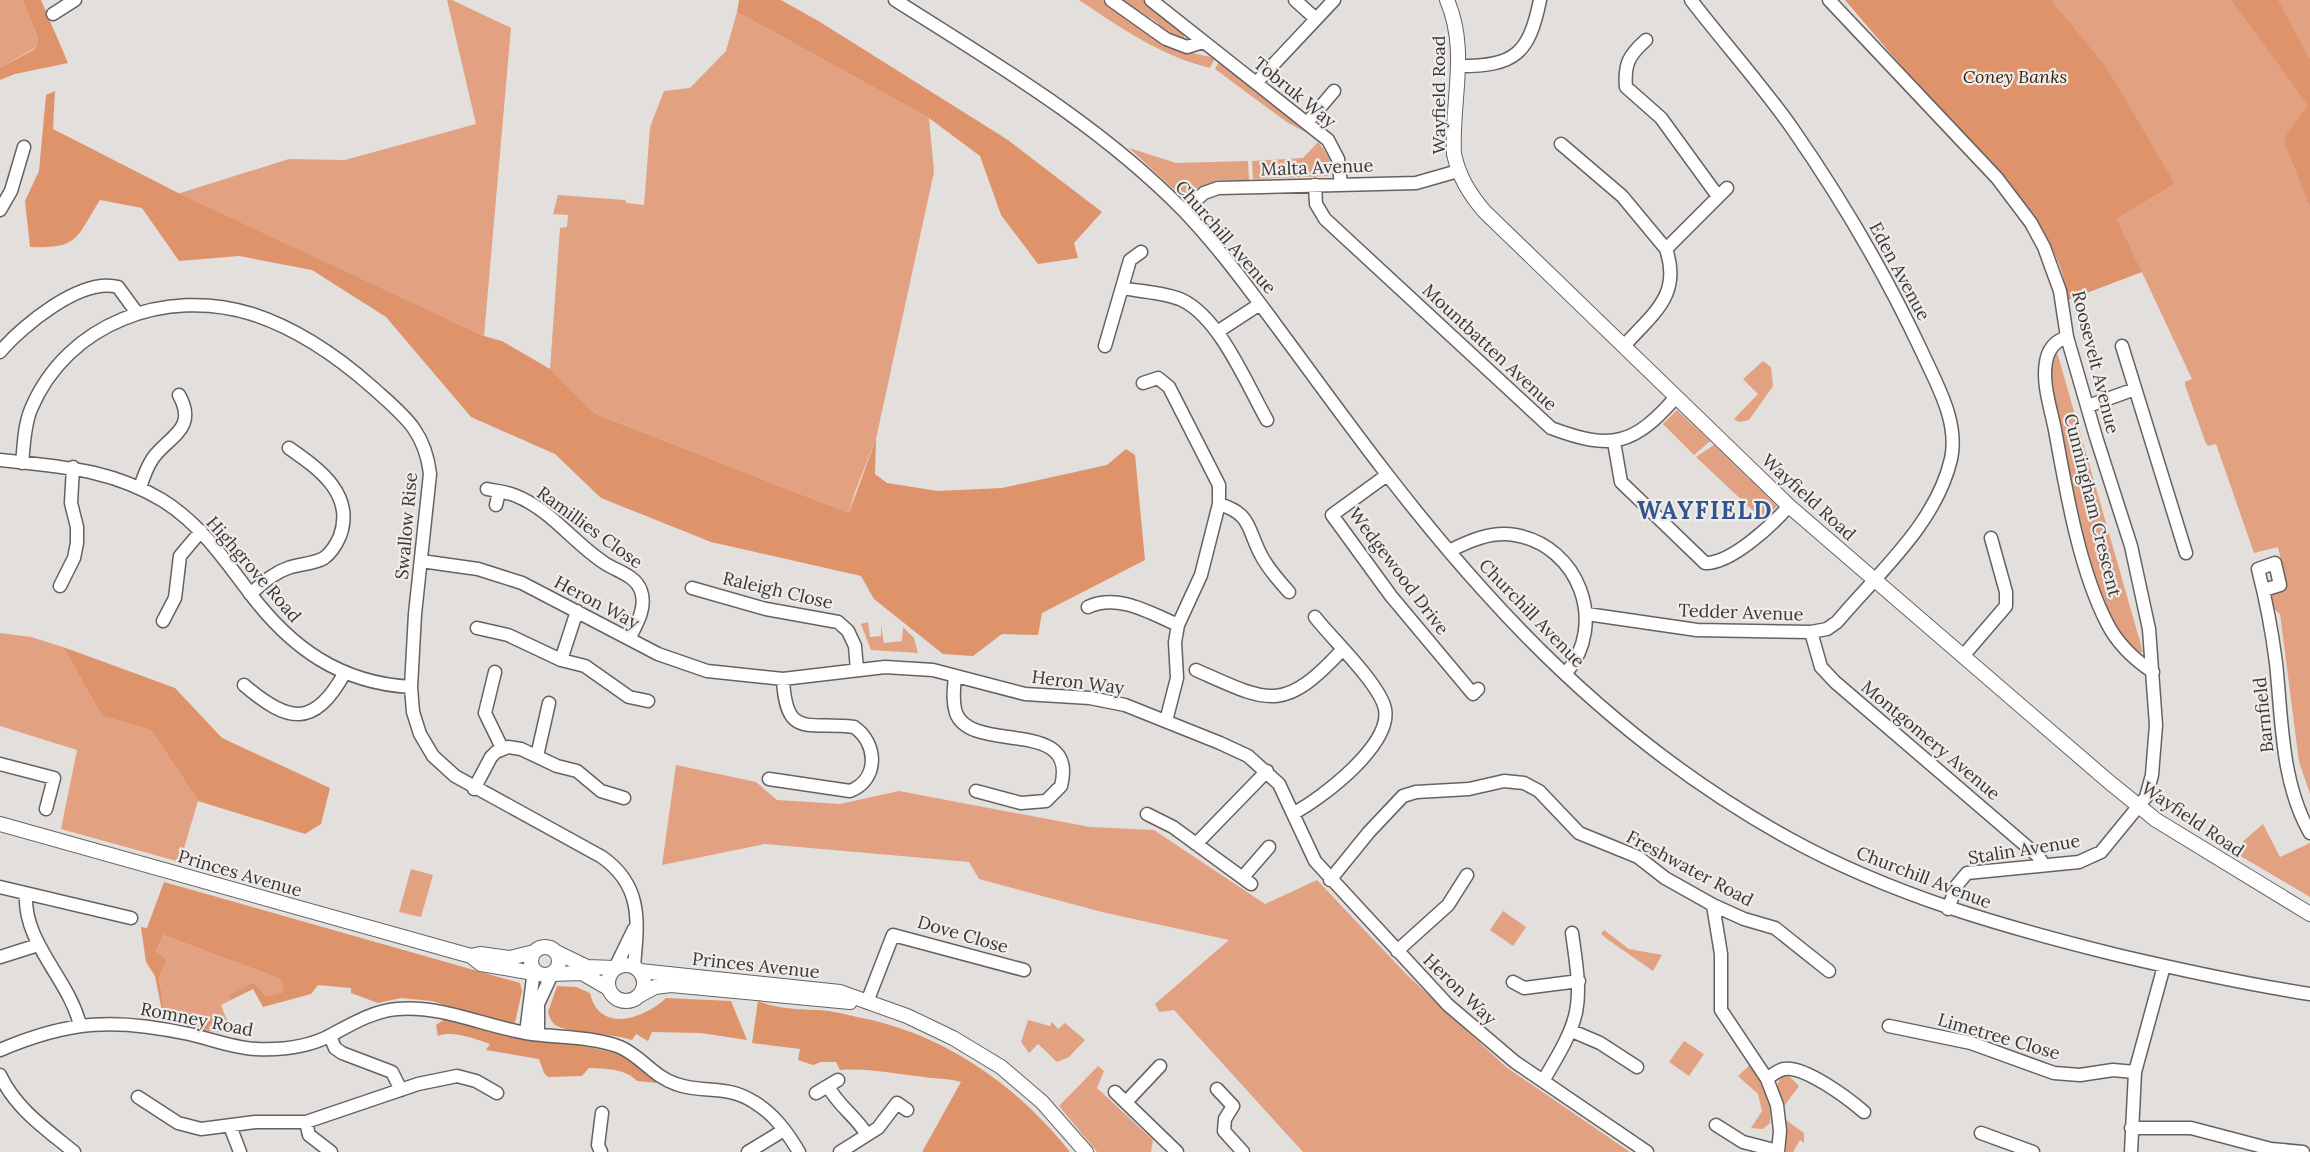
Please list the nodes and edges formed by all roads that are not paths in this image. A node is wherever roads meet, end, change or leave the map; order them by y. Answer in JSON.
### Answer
{"nodes":[{"id":1,"x":75,"y":0,"type":"edge"},
{"id":2,"x":895,"y":0,"type":"edge"},
{"id":3,"x":1111,"y":0,"type":"edge"},
{"id":4,"x":1151,"y":0,"type":"edge"},
{"id":5,"x":1295,"y":0,"type":"edge"},
{"id":6,"x":1334,"y":0,"type":"edge"},
{"id":7,"x":1448,"y":0,"type":"edge"},
{"id":8,"x":1540,"y":0,"type":"edge"},
{"id":9,"x":1691,"y":0,"type":"edge"},
{"id":10,"x":1829,"y":0,"type":"edge"},
{"id":11,"x":53,"y":14,"type":"dead end"},
{"id":12,"x":1316,"y":19,"type":"junction"},
{"id":13,"x":1646,"y":40,"type":"dead end"},
{"id":14,"x":1203,"y":42,"type":"junction"},
{"id":15,"x":1460,"y":66,"type":"junction"},
{"id":16,"x":1256,"y":83,"type":"junction"},
{"id":17,"x":1334,"y":91,"type":"dead end"},
{"id":18,"x":1306,"y":123,"type":"junction"},
{"id":19,"x":1562,"y":144,"type":"dead end"},
{"id":20,"x":24,"y":147,"type":"dead end"},
{"id":21,"x":1458,"y":171,"type":"junction"},
{"id":22,"x":1341,"y":184,"type":"junction"},
{"id":23,"x":1315,"y":185,"type":"junction"},
{"id":24,"x":0,"y":210,"type":"edge"},
{"id":25,"x":1185,"y":212,"type":"junction"},
{"id":26,"x":1666,"y":249,"type":"junction"},
{"id":27,"x":1141,"y":252,"type":"dead end"},
{"id":28,"x":1123,"y":288,"type":"junction"},
{"id":29,"x":1260,"y":304,"type":"junction"},
{"id":30,"x":137,"y":313,"type":"junction"},
{"id":31,"x":1217,"y":332,"type":"junction"},
{"id":32,"x":2067,"y":337,"type":"junction"},
{"id":33,"x":1105,"y":346,"type":"dead end"},
{"id":34,"x":1624,"y":346,"type":"junction"},
{"id":35,"x":2122,"y":346,"type":"dead end"},
{"id":36,"x":0,"y":352,"type":"edge"},
{"id":37,"x":1143,"y":383,"type":"dead end"},
{"id":38,"x":2135,"y":389,"type":"junction"},
{"id":39,"x":179,"y":395,"type":"dead end"},
{"id":40,"x":1676,"y":397,"type":"junction"},
{"id":41,"x":2088,"y":406,"type":"junction"},
{"id":42,"x":1267,"y":420,"type":"dead end"},
{"id":43,"x":1614,"y":442,"type":"junction"},
{"id":44,"x":289,"y":448,"type":"dead end"},
{"id":45,"x":0,"y":460,"type":"edge"},
{"id":46,"x":22,"y":463,"type":"junction"},
{"id":47,"x":73,"y":467,"type":"junction"},
{"id":48,"x":1387,"y":475,"type":"junction"},
{"id":49,"x":140,"y":488,"type":"junction"},
{"id":50,"x":494,"y":495,"type":"dead end"},
{"id":51,"x":1219,"y":504,"type":"junction"},
{"id":52,"x":1789,"y":506,"type":"junction"},
{"id":53,"x":201,"y":531,"type":"junction"},
{"id":54,"x":1989,"y":547,"type":"dead end"},
{"id":55,"x":1449,"y":551,"type":"junction"},
{"id":56,"x":2186,"y":553,"type":"dead end"},
{"id":57,"x":421,"y":561,"type":"junction"},
{"id":58,"x":1873,"y":580,"type":"junction"},
{"id":59,"x":60,"y":586,"type":"dead end"},
{"id":60,"x":692,"y":588,"type":"dead end"},
{"id":61,"x":2264,"y":590,"type":"dead end"},
{"id":62,"x":1289,"y":592,"type":"dead end"},
{"id":63,"x":250,"y":594,"type":"junction"},
{"id":64,"x":1088,"y":607,"type":"dead end"},
{"id":65,"x":577,"y":611,"type":"junction"},
{"id":66,"x":1587,"y":614,"type":"junction"},
{"id":67,"x":1315,"y":617,"type":"dead end"},
{"id":68,"x":163,"y":621,"type":"dead end"},
{"id":69,"x":1178,"y":624,"type":"junction"},
{"id":70,"x":477,"y":628,"type":"dead end"},
{"id":71,"x":1811,"y":632,"type":"junction"},
{"id":72,"x":629,"y":639,"type":"junction"},
{"id":73,"x":1342,"y":650,"type":"junction"},
{"id":74,"x":1963,"y":656,"type":"junction"},
{"id":75,"x":561,"y":660,"type":"junction"},
{"id":76,"x":857,"y":670,"type":"junction"},
{"id":77,"x":1196,"y":670,"type":"dead end"},
{"id":78,"x":495,"y":672,"type":"dead end"},
{"id":79,"x":2153,"y":672,"type":"junction"},
{"id":80,"x":1566,"y":673,"type":"junction"},
{"id":81,"x":344,"y":674,"type":"junction"},
{"id":82,"x":955,"y":676,"type":"junction"},
{"id":83,"x":783,"y":679,"type":"junction"},
{"id":84,"x":244,"y":685,"type":"dead end"},
{"id":85,"x":411,"y":687,"type":"junction"},
{"id":86,"x":1478,"y":688,"type":"dead end"},
{"id":87,"x":648,"y":701,"type":"dead end"},
{"id":88,"x":549,"y":703,"type":"dead end"},
{"id":89,"x":1166,"y":721,"type":"junction"},
{"id":90,"x":502,"y":748,"type":"junction"},
{"id":91,"x":537,"y":756,"type":"junction"},
{"id":92,"x":0,"y":764,"type":"edge"},
{"id":93,"x":1267,"y":771,"type":"junction"},
{"id":94,"x":769,"y":779,"type":"dead end"},
{"id":95,"x":474,"y":789,"type":"junction"},
{"id":96,"x":976,"y":791,"type":"dead end"},
{"id":97,"x":624,"y":798,"type":"dead end"},
{"id":98,"x":2138,"y":806,"type":"junction"},
{"id":99,"x":46,"y":809,"type":"dead end"},
{"id":100,"x":1294,"y":813,"type":"junction"},
{"id":101,"x":1147,"y":814,"type":"dead end"},
{"id":102,"x":0,"y":824,"type":"edge"},
{"id":103,"x":2310,"y":833,"type":"edge"},
{"id":104,"x":1196,"y":844,"type":"junction"},
{"id":105,"x":1269,"y":847,"type":"dead end"},
{"id":106,"x":2044,"y":865,"type":"junction"},
{"id":107,"x":1467,"y":875,"type":"dead end"},
{"id":108,"x":1330,"y":880,"type":"junction"},
{"id":109,"x":0,"y":886,"type":"edge"},
{"id":110,"x":26,"y":894,"type":"junction"},
{"id":111,"x":1713,"y":905,"type":"junction"},
{"id":112,"x":1948,"y":909,"type":"junction"},
{"id":113,"x":2310,"y":914,"type":"edge"},
{"id":114,"x":131,"y":918,"type":"dead end"},
{"id":115,"x":635,"y":928,"type":"junction"},
{"id":116,"x":1572,"y":933,"type":"dead end"},
{"id":117,"x":38,"y":945,"type":"junction"},
{"id":118,"x":1397,"y":951,"type":"junction"},
{"id":119,"x":534,"y":952,"type":"junction"},
{"id":120,"x":556,"y":952,"type":"junction"},
{"id":121,"x":471,"y":956,"type":"junction"},
{"id":122,"x":0,"y":957,"type":"edge"},
{"id":123,"x":2164,"y":966,"type":"junction"},
{"id":124,"x":615,"y":968,"type":"junction"},
{"id":125,"x":637,"y":969,"type":"junction"},
{"id":126,"x":1024,"y":970,"type":"dead end"},
{"id":127,"x":1829,"y":971,"type":"dead end"},
{"id":128,"x":540,"y":973,"type":"junction"},
{"id":129,"x":1579,"y":981,"type":"junction"},
{"id":130,"x":1513,"y":982,"type":"dead end"},
{"id":131,"x":608,"y":987,"type":"junction"},
{"id":132,"x":2310,"y":994,"type":"edge"},
{"id":133,"x":640,"y":995,"type":"junction"},
{"id":134,"x":867,"y":1002,"type":"junction"},
{"id":135,"x":80,"y":1025,"type":"junction"},
{"id":136,"x":1890,"y":1026,"type":"dead end"},
{"id":137,"x":1572,"y":1031,"type":"junction"},
{"id":138,"x":532,"y":1034,"type":"junction"},
{"id":139,"x":330,"y":1036,"type":"junction"},
{"id":140,"x":0,"y":1050,"type":"edge"},
{"id":141,"x":1160,"y":1066,"type":"dead end"},
{"id":142,"x":1637,"y":1067,"type":"dead end"},
{"id":143,"x":2134,"y":1071,"type":"junction"},
{"id":144,"x":0,"y":1075,"type":"edge"},
{"id":145,"x":1767,"y":1078,"type":"junction"},
{"id":146,"x":1543,"y":1081,"type":"junction"},
{"id":147,"x":1216,"y":1089,"type":"dead end"},
{"id":148,"x":401,"y":1090,"type":"junction"},
{"id":149,"x":1115,"y":1092,"type":"dead end"},
{"id":150,"x":497,"y":1093,"type":"dead end"},
{"id":151,"x":816,"y":1093,"type":"dead end"},
{"id":152,"x":138,"y":1097,"type":"dead end"},
{"id":153,"x":1126,"y":1102,"type":"junction"},
{"id":154,"x":907,"y":1110,"type":"dead end"},
{"id":155,"x":1864,"y":1112,"type":"dead end"},
{"id":156,"x":602,"y":1113,"type":"dead end"},
{"id":157,"x":306,"y":1122,"type":"junction"},
{"id":158,"x":1716,"y":1125,"type":"dead end"},
{"id":159,"x":230,"y":1126,"type":"junction"},
{"id":160,"x":2131,"y":1128,"type":"junction"},
{"id":161,"x":784,"y":1130,"type":"junction"},
{"id":162,"x":1981,"y":1134,"type":"dead end"},
{"id":163,"x":867,"y":1135,"type":"junction"},
{"id":164,"x":1163,"y":1148,"type":"edge"},
{"id":165,"x":1240,"y":1151,"type":"edge"},
{"id":166,"x":74,"y":1152,"type":"edge"},
{"id":167,"x":240,"y":1152,"type":"edge"},
{"id":168,"x":331,"y":1152,"type":"edge"},
{"id":169,"x":601,"y":1152,"type":"edge"},
{"id":170,"x":748,"y":1152,"type":"edge"},
{"id":171,"x":798,"y":1152,"type":"edge"},
{"id":172,"x":840,"y":1152,"type":"edge"},
{"id":173,"x":1086,"y":1152,"type":"edge"},
{"id":174,"x":1177,"y":1152,"type":"edge"},
{"id":175,"x":1647,"y":1152,"type":"edge"},
{"id":176,"x":1778,"y":1152,"type":"edge"},
{"id":177,"x":2033,"y":1152,"type":"edge"},
{"id":178,"x":2131,"y":1152,"type":"edge"},
{"id":179,"x":2304,"y":1152,"type":"edge"}],
"edges":[{"from":1,"to":11,"type":"street"},
{"from":2,"to":25,"type":"street","name":"Churchill Avenue"},
{"from":3,"to":14,"type":"street"},
{"from":4,"to":14,"type":"street","name":"Tobruk Way"},
{"from":5,"to":12,"type":"street"},
{"from":6,"to":12,"type":"street"},
{"from":7,"to":15,"type":"street","name":"Wayfield Road"},
{"from":8,"to":15,"type":"street"},
{"from":9,"to":58,"type":"street","name":"Eden Avenue"},
{"from":10,"to":32,"type":"street","name":"Roosevelt Avenue"},
{"from":12,"to":16,"type":"street"},
{"from":13,"to":26,"type":"street"},
{"from":14,"to":16,"type":"street","name":"Tobruk Way"},
{"from":15,"to":21,"type":"street","name":"Wayfield Road"},
{"from":16,"to":18,"type":"street","name":"Tobruk Way"},
{"from":17,"to":18,"type":"street"},
{"from":18,"to":22,"type":"street","name":"Tobruk Way"},
{"from":19,"to":26,"type":"street"},
{"from":20,"to":24,"type":"street"},
{"from":21,"to":22,"type":"street","name":"Malta Avenue"},
{"from":21,"to":34,"type":"street","name":"Wayfield Road"},
{"from":22,"to":23,"type":"street","name":"Malta Avenue"},
{"from":23,"to":25,"type":"street","name":"Malta Avenue"},
{"from":23,"to":43,"type":"street","name":"Mountbatten Avenue"},
{"from":25,"to":29,"type":"street","name":"Churchill Avenue"},
{"from":26,"to":34,"type":"street"},
{"from":27,"to":28,"type":"street"},
{"from":28,"to":31,"type":"street"},
{"from":28,"to":33,"type":"street"},
{"from":29,"to":31,"type":"street"},
{"from":29,"to":48,"type":"street","name":"Churchill Avenue"},
{"from":30,"to":36,"type":"street"},
{"from":30,"to":46,"type":"street","name":"Swallow Rise"},
{"from":30,"to":57,"type":"street","name":"Swallow Rise"},
{"from":31,"to":42,"type":"street"},
{"from":32,"to":41,"type":"street","name":"Roosevelt Avenue"},
{"from":32,"to":79,"type":"street","name":"Cunningham Crescent"},
{"from":34,"to":40,"type":"street","name":"Wayfield Road"},
{"from":35,"to":38,"type":"street"},
{"from":37,"to":51,"type":"street"},
{"from":38,"to":41,"type":"street"},
{"from":38,"to":56,"type":"street"},
{"from":39,"to":49,"type":"street"},
{"from":40,"to":43,"type":"street","name":"Mountbatten Avenue"},
{"from":40,"to":52,"type":"street","name":"Wayfield Road"},
{"from":41,"to":79,"type":"street","name":"Roosevelt Avenue"},
{"from":43,"to":52,"type":"street"},
{"from":44,"to":63,"type":"street"},
{"from":45,"to":46,"type":"street","name":"Highgrove Road"},
{"from":46,"to":47,"type":"street","name":"Highgrove Road"},
{"from":47,"to":49,"type":"street","name":"Highgrove Road"},
{"from":47,"to":59,"type":"street"},
{"from":48,"to":55,"type":"street","name":"Churchill Avenue"},
{"from":48,"to":86,"type":"street","name":"Wedgewood Drive"},
{"from":49,"to":53,"type":"street","name":"Highgrove Road"},
{"from":50,"to":72,"type":"street","name":"Ramillies Close"},
{"from":51,"to":62,"type":"street"},
{"from":51,"to":69,"type":"street"},
{"from":52,"to":58,"type":"street","name":"Wayfield Road"},
{"from":53,"to":63,"type":"street","name":"Highgrove Road"},
{"from":53,"to":68,"type":"street"},
{"from":54,"to":74,"type":"street"},
{"from":55,"to":66,"type":"street"},
{"from":55,"to":80,"type":"street","name":"Churchill Avenue"},
{"from":57,"to":65,"type":"street","name":"Heron Way"},
{"from":57,"to":85,"type":"street","name":"Swallow Rise"},
{"from":58,"to":71,"type":"street","name":"Tedder Avenue"},
{"from":58,"to":74,"type":"street","name":"Wayfield Road"},
{"from":60,"to":76,"type":"street","name":"Raleigh Close"},
{"from":61,"to":103,"type":"street","name":"Barnfield"},
{"from":63,"to":81,"type":"street","name":"Highgrove Road"},
{"from":64,"to":69,"type":"street"},
{"from":65,"to":72,"type":"street","name":"Heron Way"},
{"from":65,"to":75,"type":"street"},
{"from":66,"to":71,"type":"street","name":"Tedder Avenue"},
{"from":66,"to":80,"type":"street"},
{"from":67,"to":73,"type":"street"},
{"from":69,"to":89,"type":"street"},
{"from":70,"to":75,"type":"street"},
{"from":71,"to":106,"type":"street","name":"Montgomery Avenue"},
{"from":72,"to":83,"type":"street","name":"Heron Way"},
{"from":73,"to":77,"type":"street"},
{"from":73,"to":100,"type":"street"},
{"from":74,"to":98,"type":"street","name":"Wayfield Road"},
{"from":75,"to":87,"type":"street"},
{"from":76,"to":82,"type":"street","name":"Heron Way"},
{"from":76,"to":83,"type":"street","name":"Heron Way"},
{"from":78,"to":90,"type":"street"},
{"from":79,"to":98,"type":"street","name":"Roosevelt Avenue"},
{"from":80,"to":112,"type":"street","name":"Churchill Avenue"},
{"from":81,"to":84,"type":"street"},
{"from":81,"to":85,"type":"street","name":"Highgrove Road"},
{"from":82,"to":89,"type":"street","name":"Heron Way"},
{"from":82,"to":96,"type":"street"},
{"from":83,"to":94,"type":"street"},
{"from":85,"to":95,"type":"street","name":"Swallow Rise"},
{"from":88,"to":91,"type":"street"},
{"from":89,"to":93,"type":"street","name":"Heron Way"},
{"from":90,"to":91,"type":"street"},
{"from":90,"to":95,"type":"street"},
{"from":91,"to":97,"type":"street"},
{"from":92,"to":99,"type":"street"},
{"from":93,"to":100,"type":"street","name":"Heron Way"},
{"from":93,"to":104,"type":"street"},
{"from":95,"to":115,"type":"street","name":"Swallow Rise"},
{"from":98,"to":106,"type":"street","name":"Stalin Avenue"},
{"from":98,"to":113,"type":"street","name":"Wayfield Road"},
{"from":100,"to":108,"type":"street","name":"Heron Way"},
{"from":101,"to":104,"type":"street"},
{"from":102,"to":121,"type":"street","name":"Princes Avenue"},
{"from":104,"to":105,"type":"street"},
{"from":106,"to":112,"type":"street","name":"Stalin Avenue"},
{"from":107,"to":118,"type":"street"},
{"from":108,"to":111,"type":"street","name":"Freshwater Road"},
{"from":108,"to":118,"type":"street","name":"Heron Way"},
{"from":109,"to":110,"type":"street"},
{"from":110,"to":114,"type":"street"},
{"from":110,"to":117,"type":"street"},
{"from":111,"to":127,"type":"street","name":"Freshwater Road"},
{"from":111,"to":145,"type":"street"},
{"from":112,"to":123,"type":"street","name":"Churchill Avenue"},
{"from":115,"to":124,"type":"street","name":"Swallow Rise"},
{"from":115,"to":125,"type":"street","name":"Swallow Rise"},
{"from":116,"to":129,"type":"street"},
{"from":117,"to":122,"type":"street"},
{"from":117,"to":135,"type":"street"},
{"from":118,"to":146,"type":"street","name":"Heron Way"},
{"from":119,"to":120,"type":"street","name":"Princes Avenue"},
{"from":119,"to":121,"type":"street","name":"Princes Avenue"},
{"from":119,"to":128,"type":"street"},
{"from":120,"to":124,"type":"street","name":"Princes Avenue"},
{"from":120,"to":128,"type":"street"},
{"from":121,"to":128,"type":"street","name":"Princes Avenue"},
{"from":123,"to":132,"type":"street","name":"Churchill Avenue"},
{"from":123,"to":143,"type":"street"},
{"from":124,"to":125,"type":"street","name":"Princes Avenue"},
{"from":124,"to":131,"type":"street"},
{"from":125,"to":133,"type":"street"},
{"from":125,"to":134,"type":"street","name":"Princes Avenue"},
{"from":126,"to":134,"type":"street","name":"Dove Close"},
{"from":128,"to":131,"type":"street","name":"Princes Avenue"},
{"from":128,"to":138,"type":"street"},
{"from":128,"to":138,"type":"street"},
{"from":129,"to":130,"type":"street"},
{"from":129,"to":137,"type":"street"},
{"from":131,"to":133,"type":"street","name":"Princes Avenue"},
{"from":133,"to":134,"type":"street","name":"Princes Avenue"},
{"from":134,"to":173,"type":"street","name":"Princes Avenue"},
{"from":135,"to":139,"type":"street","name":"Romney Road"},
{"from":135,"to":140,"type":"street","name":"Romney Road"},
{"from":136,"to":143,"type":"street","name":"Limetree Close"},
{"from":137,"to":142,"type":"street"},
{"from":137,"to":146,"type":"street"},
{"from":138,"to":139,"type":"street","name":"Romney Road"},
{"from":138,"to":161,"type":"street","name":"Romney Road"},
{"from":139,"to":148,"type":"street"},
{"from":141,"to":153,"type":"street"},
{"from":143,"to":160,"type":"street"},
{"from":144,"to":166,"type":"street"},
{"from":145,"to":155,"type":"street"},
{"from":145,"to":176,"type":"street"},
{"from":146,"to":175,"type":"street","name":"Heron Way"},
{"from":147,"to":165,"type":"street"},
{"from":148,"to":150,"type":"street"},
{"from":148,"to":157,"type":"street"},
{"from":149,"to":153,"type":"street"},
{"from":151,"to":163,"type":"street"},
{"from":152,"to":159,"type":"street"},
{"from":153,"to":164,"type":"street"},
{"from":154,"to":163,"type":"street"},
{"from":156,"to":169,"type":"street"},
{"from":157,"to":159,"type":"street"},
{"from":157,"to":168,"type":"street"},
{"from":158,"to":176,"type":"street"},
{"from":159,"to":167,"type":"street"},
{"from":160,"to":178,"type":"street"},
{"from":160,"to":179,"type":"street"},
{"from":161,"to":170,"type":"street"},
{"from":161,"to":171,"type":"street","name":"Romney Road"},
{"from":162,"to":177,"type":"street"},
{"from":163,"to":172,"type":"street"},
{"from":164,"to":174,"type":"street"}]}
